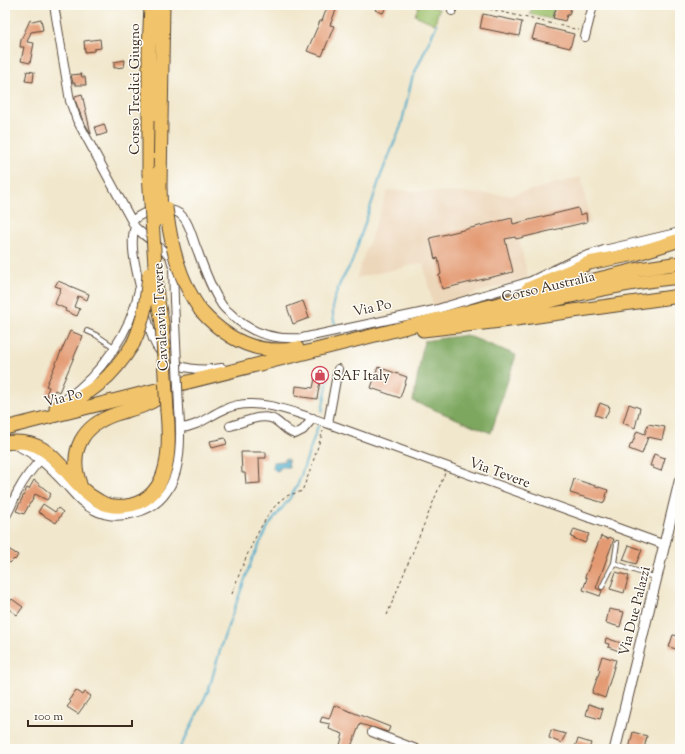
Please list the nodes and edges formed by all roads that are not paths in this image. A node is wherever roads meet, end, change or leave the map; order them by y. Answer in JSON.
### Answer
{"nodes":[{"id":1,"x":54,"y":5,"type":"edge"},
{"id":2,"x":151,"y":5,"type":"edge"},
{"id":3,"x":163,"y":5,"type":"edge"},
{"id":4,"x":593,"y":5,"type":"edge"},
{"id":5,"x":586,"y":34,"type":"road end"},
{"id":6,"x":161,"y":121,"type":"junction"},
{"id":7,"x":149,"y":173,"type":"junction"},
{"id":8,"x":134,"y":224,"type":"junction"},
{"id":9,"x":680,"y":232,"type":"edge"},
{"id":10,"x":680,"y":240,"type":"edge"},
{"id":11,"x":680,"y":247,"type":"edge"},
{"id":12,"x":635,"y":254,"type":"junction"},
{"id":13,"x":680,"y":263,"type":"edge"},
{"id":14,"x":680,"y":277,"type":"edge"},
{"id":15,"x":140,"y":283,"type":"junction"},
{"id":16,"x":680,"y":296,"type":"edge"},
{"id":17,"x":454,"y":314,"type":"junction"},
{"id":18,"x":162,"y":322,"type":"junction"},
{"id":19,"x":423,"y":330,"type":"junction"},
{"id":20,"x":87,"y":331,"type":"dead end"},
{"id":21,"x":380,"y":334,"type":"junction"},
{"id":22,"x":114,"y":347,"type":"junction"},
{"id":23,"x":252,"y":366,"type":"junction"},
{"id":24,"x":338,"y":369,"type":"dead end"},
{"id":25,"x":182,"y":391,"type":"dead end"},
{"id":26,"x":54,"y":408,"type":"junction"},
{"id":27,"x":173,"y":410,"type":"junction"},
{"id":28,"x":313,"y":418,"type":"junction"},
{"id":29,"x":327,"y":423,"type":"junction"},
{"id":30,"x":5,"y":426,"type":"edge"},
{"id":31,"x":230,"y":426,"type":"dead end"},
{"id":32,"x":180,"y":428,"type":"junction"},
{"id":33,"x":6,"y":440,"type":"edge"},
{"id":34,"x":41,"y":459,"type":"junction"},
{"id":35,"x":680,"y":480,"type":"edge"},
{"id":36,"x":81,"y":487,"type":"junction"},
{"id":37,"x":5,"y":517,"type":"edge"},
{"id":38,"x":617,"y":543,"type":"dead end"},
{"id":39,"x":665,"y":544,"type":"junction"},
{"id":40,"x":614,"y":564,"type":"junction"},
{"id":41,"x":657,"y":578,"type":"junction"},
{"id":42,"x":602,"y":587,"type":"dead end"},
{"id":43,"x":372,"y":732,"type":"dead end"},
{"id":44,"x":416,"y":749,"type":"edge"},
{"id":45,"x":615,"y":749,"type":"edge"}],
"edges":[{"from":1,"to":8,"type":"street"},
{"from":2,"to":7,"type":"highway","name":"Corso Tredici Giugno"},
{"from":3,"to":6,"type":"highway","name":"Corso Tredici Giugno"},
{"from":4,"to":5,"type":"street"},
{"from":6,"to":18,"type":"highway","bridge":true},
{"from":6,"to":21,"type":"highway","bridge":true},
{"from":7,"to":18,"type":"highway","bridge":true},
{"from":7,"to":26,"type":"highway","bridge":true},
{"from":8,"to":9,"type":"street","name":"Via Po"},
{"from":8,"to":15,"type":"street"},
{"from":8,"to":27,"type":"street","name":"Cavalcavia Tevere","bridge":true},
{"from":10,"to":12,"type":"highway"},
{"from":11,"to":12,"type":"highway"},
{"from":12,"to":17,"type":"highway"},
{"from":13,"to":17,"type":"highway","name":"Corso Australia"},
{"from":14,"to":19,"type":"highway","name":"Corso Australia"},
{"from":15,"to":22,"type":"street"},
{"from":15,"to":23,"type":"street"},
{"from":16,"to":19,"type":"highway"},
{"from":17,"to":21,"type":"highway","name":"Via Po"},
{"from":18,"to":27,"type":"highway","bridge":true},
{"from":19,"to":25,"type":"highway"},
{"from":20,"to":22,"type":"lane"},
{"from":21,"to":23,"type":"highway","name":"Via Po"},
{"from":22,"to":26,"type":"street"},
{"from":23,"to":30,"type":"highway","name":"Via Po"},
{"from":24,"to":29,"type":"street"},
{"from":26,"to":30,"type":"highway"},
{"from":27,"to":32,"type":"street","name":"Cavalcavia Tevere"},
{"from":27,"to":36,"type":"highway"},
{"from":28,"to":29,"type":"street","name":"Via Tevere"},
{"from":28,"to":31,"type":"street"},
{"from":28,"to":32,"type":"street","name":"Via Tevere"},
{"from":29,"to":39,"type":"street","name":"Via Tevere"},
{"from":32,"to":34,"type":"street"},
{"from":33,"to":34,"type":"street"},
{"from":33,"to":36,"type":"highway"},
{"from":33,"to":36,"type":"highway","name":"Via Po"},
{"from":34,"to":37,"type":"street"},
{"from":35,"to":39,"type":"street","name":"Via Due Palazzi"},
{"from":38,"to":40,"type":"lane"},
{"from":39,"to":41,"type":"street","name":"Via Due Palazzi"},
{"from":40,"to":41,"type":"lane"},
{"from":40,"to":42,"type":"lane"},
{"from":41,"to":45,"type":"street","name":"Via Due Palazzi"},
{"from":43,"to":44,"type":"street"}]}
